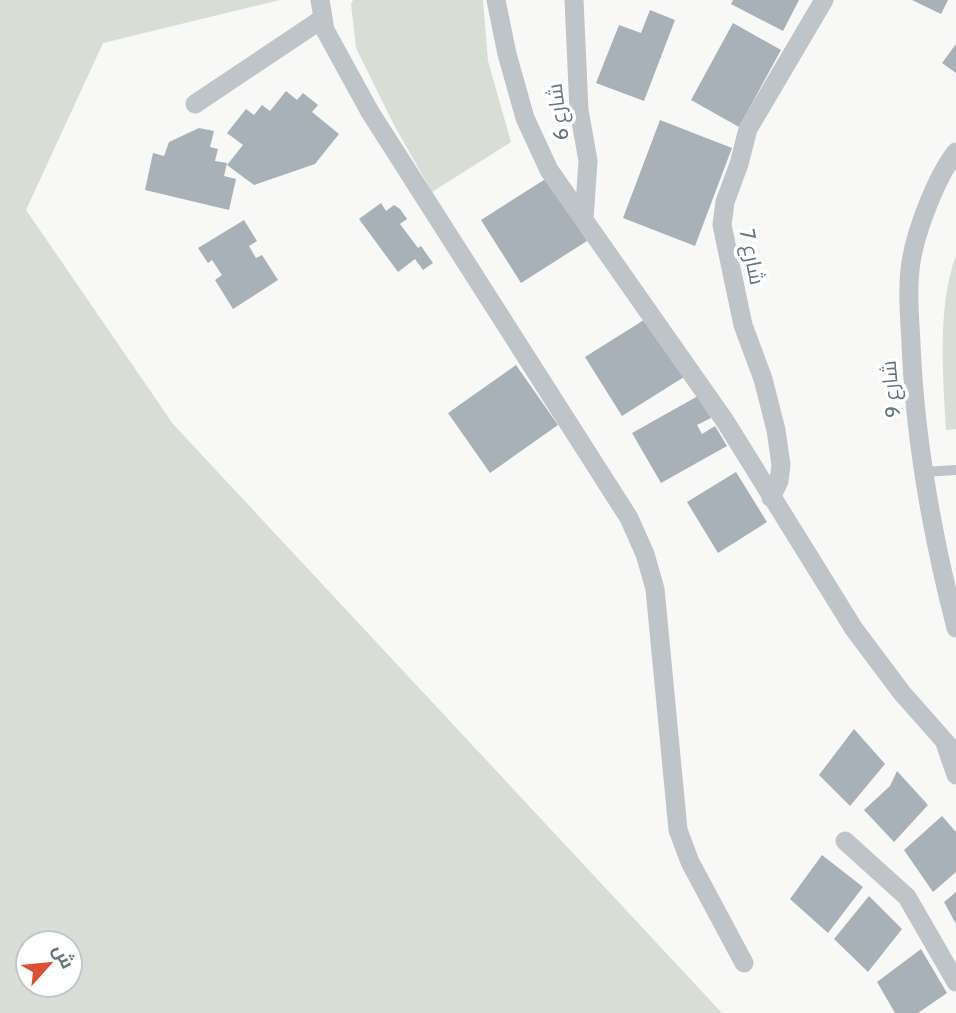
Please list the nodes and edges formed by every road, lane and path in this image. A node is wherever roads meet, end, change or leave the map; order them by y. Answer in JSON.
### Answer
{"nodes":[{"id":1,"x":496,"y":0,"type":"edge"},
{"id":2,"x":574,"y":0,"type":"edge"},
{"id":3,"x":824,"y":0,"type":"edge"},
{"id":4,"x":321,"y":10,"type":"edge"},
{"id":5,"x":195,"y":104,"type":"dead end"},
{"id":6,"x":956,"y":152,"type":"edge"},
{"id":7,"x":584,"y":219,"type":"junction"},
{"id":8,"x":956,"y":470,"type":"edge"},
{"id":9,"x":924,"y":472,"type":"junction"},
{"id":10,"x":771,"y":498,"type":"junction"},
{"id":11,"x":956,"y":628,"type":"edge"},
{"id":12,"x":950,"y":748,"type":"edge"},
{"id":13,"x":956,"y":775,"type":"edge"},
{"id":14,"x":845,"y":841,"type":"dead end"},
{"id":15,"x":744,"y":963,"type":"dead end"},
{"id":16,"x":956,"y":982,"type":"edge"}],
"edges":[{"from":1,"to":7,"type":"street"},
{"from":2,"to":7,"type":"street","name":"شارع 6"},
{"from":3,"to":10,"type":"street","name":"شارع 7"},
{"from":4,"to":5,"type":"street"},
{"from":4,"to":15,"type":"street"},
{"from":6,"to":9,"type":"street","name":"شارع 9"},
{"from":7,"to":10,"type":"street"},
{"from":8,"to":9,"type":"lane"},
{"from":9,"to":11,"type":"street","name":"شارع 9"},
{"from":10,"to":12,"type":"street"},
{"from":12,"to":13,"type":"street"},
{"from":14,"to":16,"type":"street"}]}
